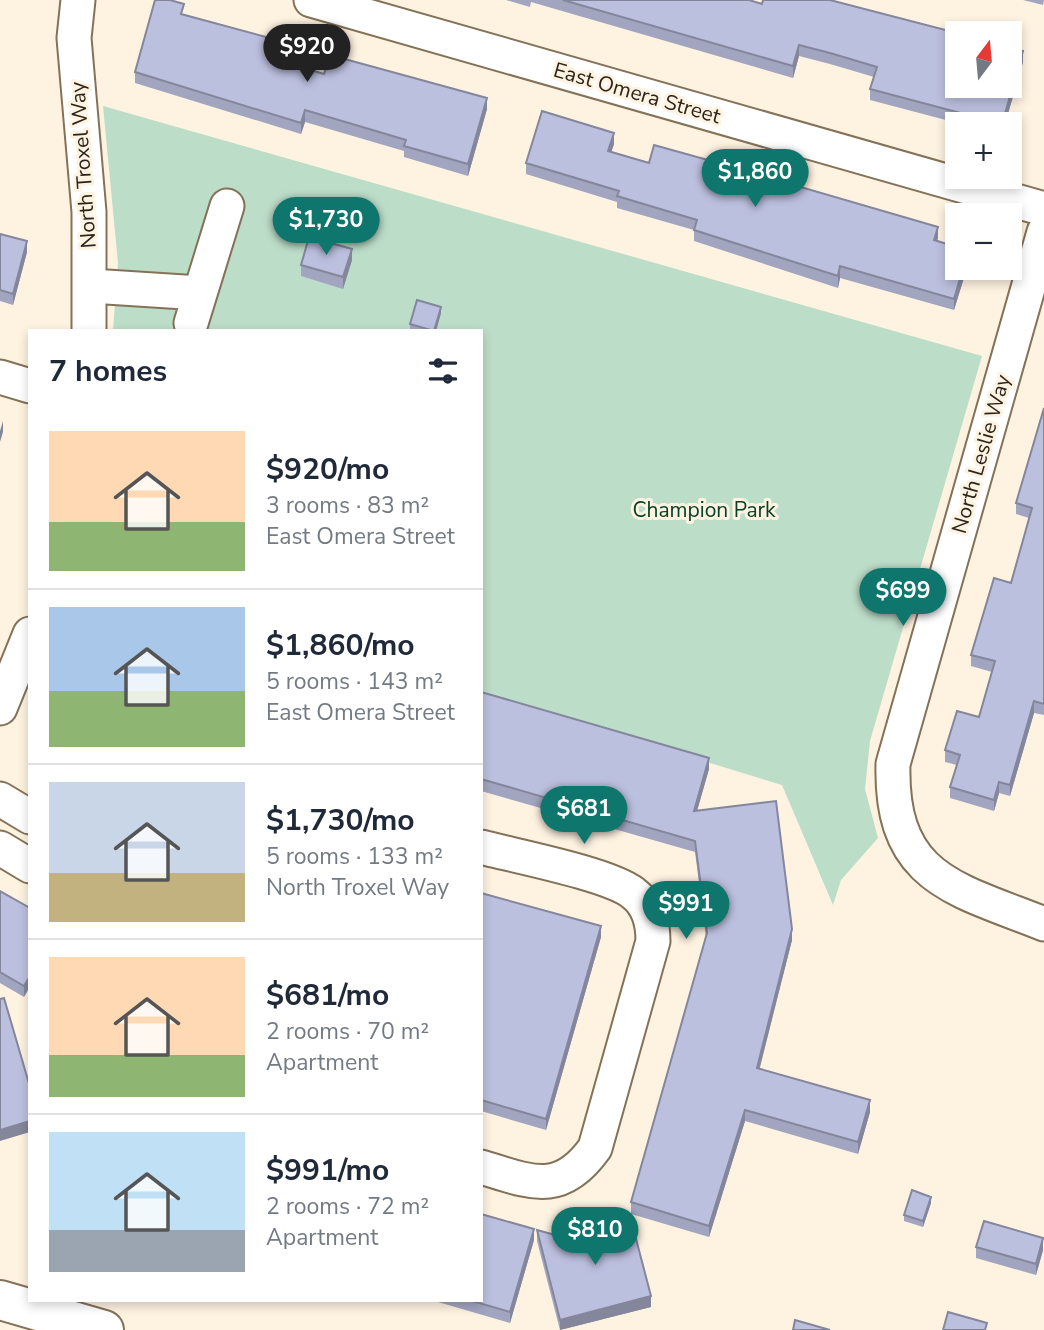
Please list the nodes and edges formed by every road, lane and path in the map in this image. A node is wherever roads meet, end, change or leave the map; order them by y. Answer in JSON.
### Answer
{"nodes":[{"id":1,"x":78,"y":0,"type":"edge"},
{"id":2,"x":311,"y":0,"type":"edge"},
{"id":3,"x":227,"y":206,"type":"dead end"},
{"id":4,"x":1044,"y":209,"type":"edge"},
{"id":5,"x":1044,"y":232,"type":"edge"},
{"id":6,"x":91,"y":286,"type":"junction"},
{"id":7,"x":89,"y":329,"type":"edge"},
{"id":8,"x":0,"y":377,"type":"edge"},
{"id":9,"x":28,"y":385,"type":"edge"},
{"id":10,"x":28,"y":639,"type":"edge"},
{"id":11,"x":0,"y":708,"type":"edge"},
{"id":12,"x":0,"y":799,"type":"edge"},
{"id":13,"x":28,"y":816,"type":"edge"},
{"id":14,"x":483,"y":847,"type":"edge"},
{"id":15,"x":0,"y":848,"type":"edge"},
{"id":16,"x":28,"y":865,"type":"edge"},
{"id":17,"x":1044,"y":923,"type":"edge"},
{"id":18,"x":483,"y":1167,"type":"edge"},
{"id":19,"x":0,"y":1300,"type":"edge"},
{"id":20,"x":104,"y":1330,"type":"edge"}],
"edges":[{"from":1,"to":6,"type":"street","name":"North Troxel Way"},
{"from":2,"to":4,"type":"street","name":"East Omera Street"},
{"from":3,"to":6,"type":"street"},
{"from":5,"to":17,"type":"street","name":"North Leslie Way"},
{"from":6,"to":7,"type":"street","name":"North Troxel Way"},
{"from":8,"to":9,"type":"street"},
{"from":10,"to":11,"type":"street"},
{"from":12,"to":13,"type":"street"},
{"from":14,"to":18,"type":"street"},
{"from":15,"to":16,"type":"street"},
{"from":19,"to":20,"type":"main road"}]}
